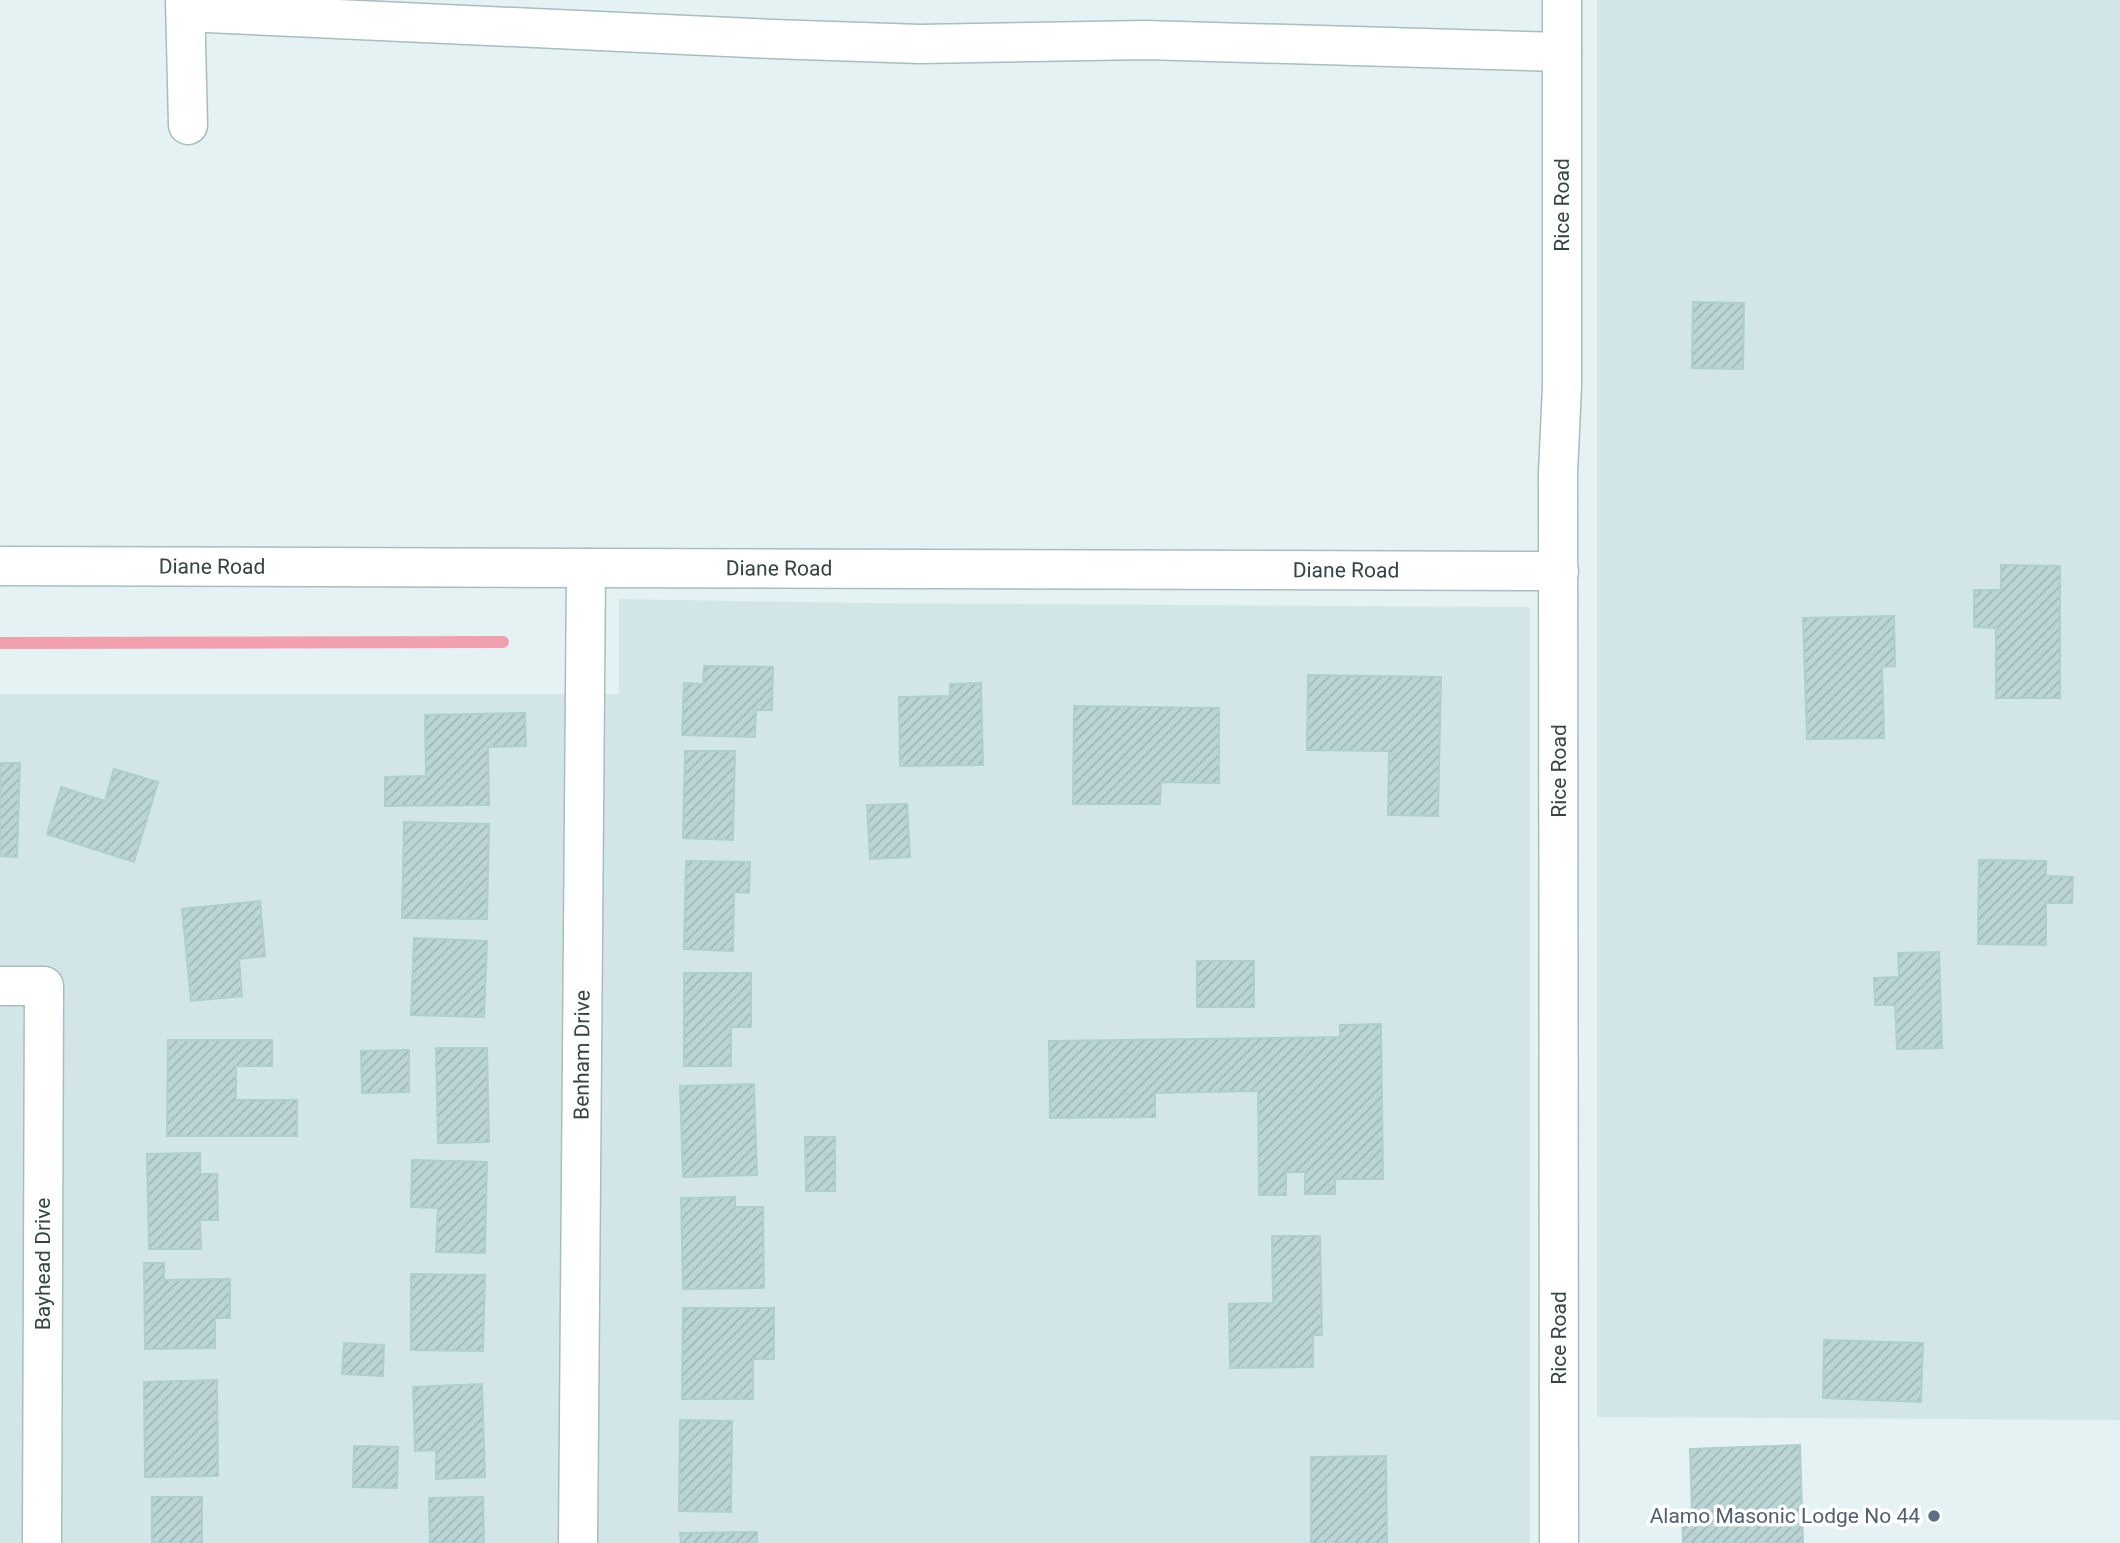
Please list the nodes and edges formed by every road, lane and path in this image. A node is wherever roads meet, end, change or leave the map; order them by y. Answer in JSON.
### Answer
{"nodes":[{"id":1,"x":1562,"y":0,"type":"edge"},
{"id":2,"x":186,"y":6,"type":"edge"},
{"id":3,"x":1562,"y":52,"type":"junction"},
{"id":4,"x":188,"y":125,"type":"dead end"},
{"id":5,"x":0,"y":566,"type":"edge"},
{"id":6,"x":586,"y":568,"type":"junction"},
{"id":7,"x":1559,"y":571,"type":"junction"},
{"id":8,"x":0,"y":986,"type":"edge"},
{"id":9,"x":42,"y":1543,"type":"edge"},
{"id":10,"x":578,"y":1543,"type":"edge"},
{"id":11,"x":1559,"y":1543,"type":"edge"}],
"edges":[{"from":1,"to":3,"type":"street","name":"Rice Road"},
{"from":2,"to":3,"type":"street"},
{"from":2,"to":4,"type":"street"},
{"from":3,"to":7,"type":"street","name":"Rice Road"},
{"from":5,"to":6,"type":"street","name":"Diane Road"},
{"from":6,"to":7,"type":"street","name":"Diane Road"},
{"from":6,"to":10,"type":"street","name":"Benham Drive"},
{"from":7,"to":11,"type":"street","name":"Rice Road"},
{"from":8,"to":9,"type":"street","name":"Bayhead Drive"}]}
